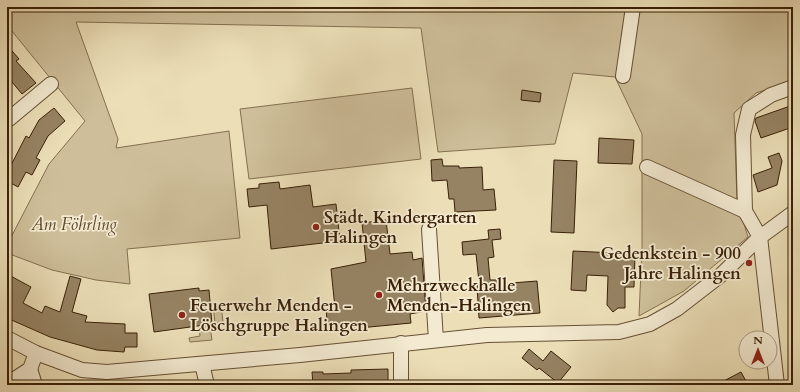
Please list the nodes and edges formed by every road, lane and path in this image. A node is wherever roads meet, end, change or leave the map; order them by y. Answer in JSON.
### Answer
{"nodes":[{"id":1,"x":633,"y":7,"type":"edge"},
{"id":2,"x":624,"y":76,"type":"dead end"},
{"id":3,"x":51,"y":84,"type":"dead end"},
{"id":4,"x":793,"y":87,"type":"edge"},
{"id":5,"x":8,"y":120,"type":"edge"},
{"id":6,"x":647,"y":167,"type":"dead end"},
{"id":7,"x":745,"y":210,"type":"junction"},
{"id":8,"x":793,"y":213,"type":"edge"},
{"id":9,"x":429,"y":229,"type":"dead end"},
{"id":10,"x":760,"y":237,"type":"junction"},
{"id":11,"x":7,"y":338,"type":"edge"},
{"id":12,"x":436,"y":340,"type":"junction"},
{"id":13,"x":401,"y":343,"type":"junction"},
{"id":14,"x":36,"y":354,"type":"junction"},
{"id":15,"x":202,"y":364,"type":"junction"},
{"id":16,"x":30,"y":368,"type":"junction"},
{"id":17,"x":7,"y":384,"type":"edge"},
{"id":18,"x":35,"y":385,"type":"edge"},
{"id":19,"x":207,"y":385,"type":"edge"},
{"id":20,"x":401,"y":385,"type":"edge"},
{"id":21,"x":777,"y":385,"type":"edge"}],
"edges":[{"from":1,"to":2,"type":"street"},
{"from":3,"to":5,"type":"street"},
{"from":4,"to":7,"type":"street"},
{"from":6,"to":7,"type":"street"},
{"from":7,"to":10,"type":"street"},
{"from":8,"to":10,"type":"street"},
{"from":9,"to":12,"type":"street"},
{"from":10,"to":12,"type":"street"},
{"from":10,"to":21,"type":"street"},
{"from":11,"to":14,"type":"street"},
{"from":12,"to":13,"type":"street"},
{"from":13,"to":15,"type":"street"},
{"from":13,"to":20,"type":"street"},
{"from":14,"to":15,"type":"street"},
{"from":14,"to":16,"type":"street"},
{"from":15,"to":19,"type":"street"},
{"from":16,"to":17,"type":"street"},
{"from":16,"to":18,"type":"street"}]}
